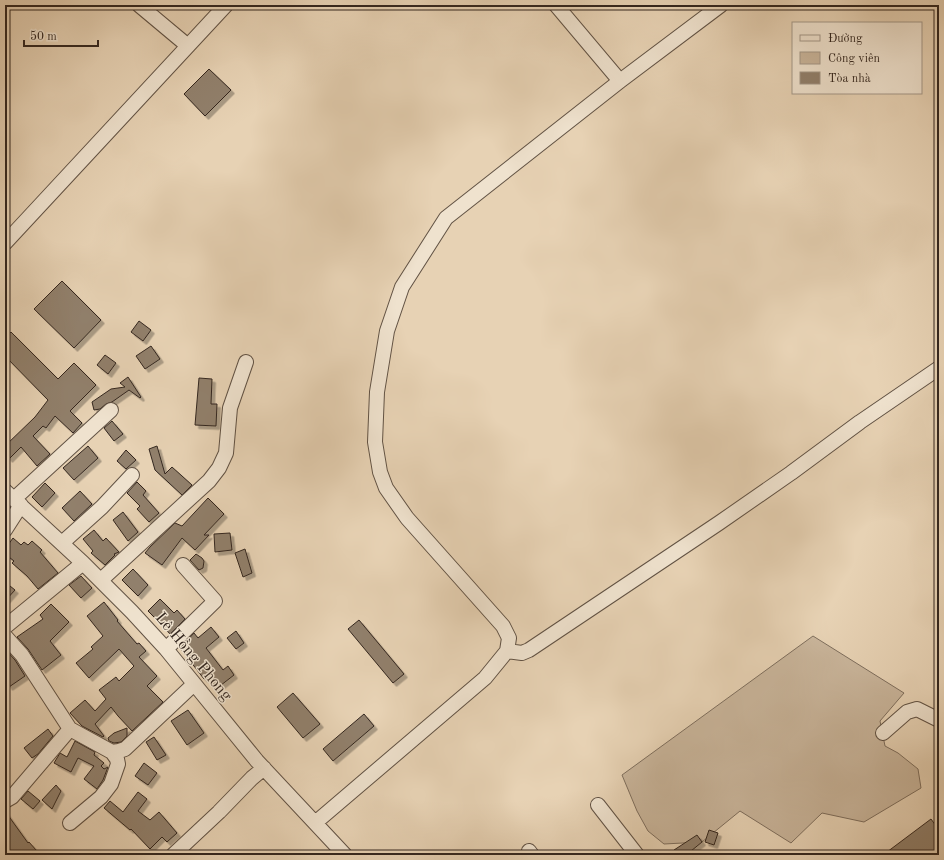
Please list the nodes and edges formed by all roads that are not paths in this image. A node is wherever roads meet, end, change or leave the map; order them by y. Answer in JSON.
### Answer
{"nodes":[{"id":1,"x":139,"y":5,"type":"edge"},
{"id":2,"x":556,"y":5,"type":"edge"},
{"id":3,"x":721,"y":5,"type":"edge"},
{"id":4,"x":224,"y":6,"type":"edge"},
{"id":5,"x":188,"y":46,"type":"junction"},
{"id":6,"x":620,"y":81,"type":"junction"},
{"id":7,"x":5,"y":243,"type":"edge"},
{"id":8,"x":246,"y":362,"type":"dead end"},
{"id":9,"x":939,"y":368,"type":"edge"},
{"id":10,"x":111,"y":410,"type":"dead end"},
{"id":11,"x":132,"y":475,"type":"dead end"},
{"id":12,"x":13,"y":498,"type":"edge"},
{"id":13,"x":5,"y":530,"type":"edge"},
{"id":14,"x":62,"y":543,"type":"junction"},
{"id":15,"x":83,"y":563,"type":"junction"},
{"id":16,"x":183,"y":565,"type":"dead end"},
{"id":17,"x":101,"y":580,"type":"junction"},
{"id":18,"x":5,"y":627,"type":"edge"},
{"id":19,"x":5,"y":636,"type":"edge"},
{"id":20,"x":166,"y":649,"type":"junction"},
{"id":21,"x":507,"y":651,"type":"junction"},
{"id":22,"x":194,"y":684,"type":"junction"},
{"id":23,"x":939,"y":720,"type":"edge"},
{"id":24,"x":70,"y":729,"type":"junction"},
{"id":25,"x":883,"y":733,"type":"dead end"},
{"id":26,"x":112,"y":752,"type":"junction"},
{"id":27,"x":264,"y":768,"type":"junction"},
{"id":28,"x":5,"y":801,"type":"edge"},
{"id":29,"x":598,"y":805,"type":"dead end"},
{"id":30,"x":70,"y":823,"type":"dead end"},
{"id":31,"x":314,"y":823,"type":"junction"},
{"id":32,"x":173,"y":855,"type":"edge"},
{"id":33,"x":344,"y":855,"type":"edge"},
{"id":34,"x":637,"y":855,"type":"edge"}],
"edges":[{"from":1,"to":5,"type":"street"},
{"from":2,"to":6,"type":"street"},
{"from":3,"to":6,"type":"street"},
{"from":4,"to":5,"type":"street"},
{"from":5,"to":7,"type":"street"},
{"from":6,"to":21,"type":"street"},
{"from":8,"to":17,"type":"street"},
{"from":9,"to":21,"type":"street"},
{"from":10,"to":12,"type":"street"},
{"from":11,"to":14,"type":"street"},
{"from":12,"to":13,"type":"street"},
{"from":12,"to":14,"type":"street","name":"Lê Hồng Phong"},
{"from":14,"to":15,"type":"street","name":"Lê Hồng Phong"},
{"from":15,"to":17,"type":"street","name":"Lê Hồng Phong"},
{"from":15,"to":18,"type":"street"},
{"from":16,"to":20,"type":"street"},
{"from":17,"to":20,"type":"street","name":"Lê Hồng Phong"},
{"from":19,"to":24,"type":"street"},
{"from":20,"to":22,"type":"street","name":"Lê Hồng Phong"},
{"from":21,"to":31,"type":"street"},
{"from":22,"to":26,"type":"street"},
{"from":22,"to":27,"type":"street","name":"Lê Hồng Phong"},
{"from":23,"to":25,"type":"street"},
{"from":24,"to":26,"type":"street"},
{"from":24,"to":28,"type":"street"},
{"from":26,"to":30,"type":"street"},
{"from":27,"to":31,"type":"street","name":"Lê Hồng Phong"},
{"from":27,"to":32,"type":"street"},
{"from":29,"to":34,"type":"street"},
{"from":31,"to":33,"type":"street","name":"Lê Hồng Phong"}]}
